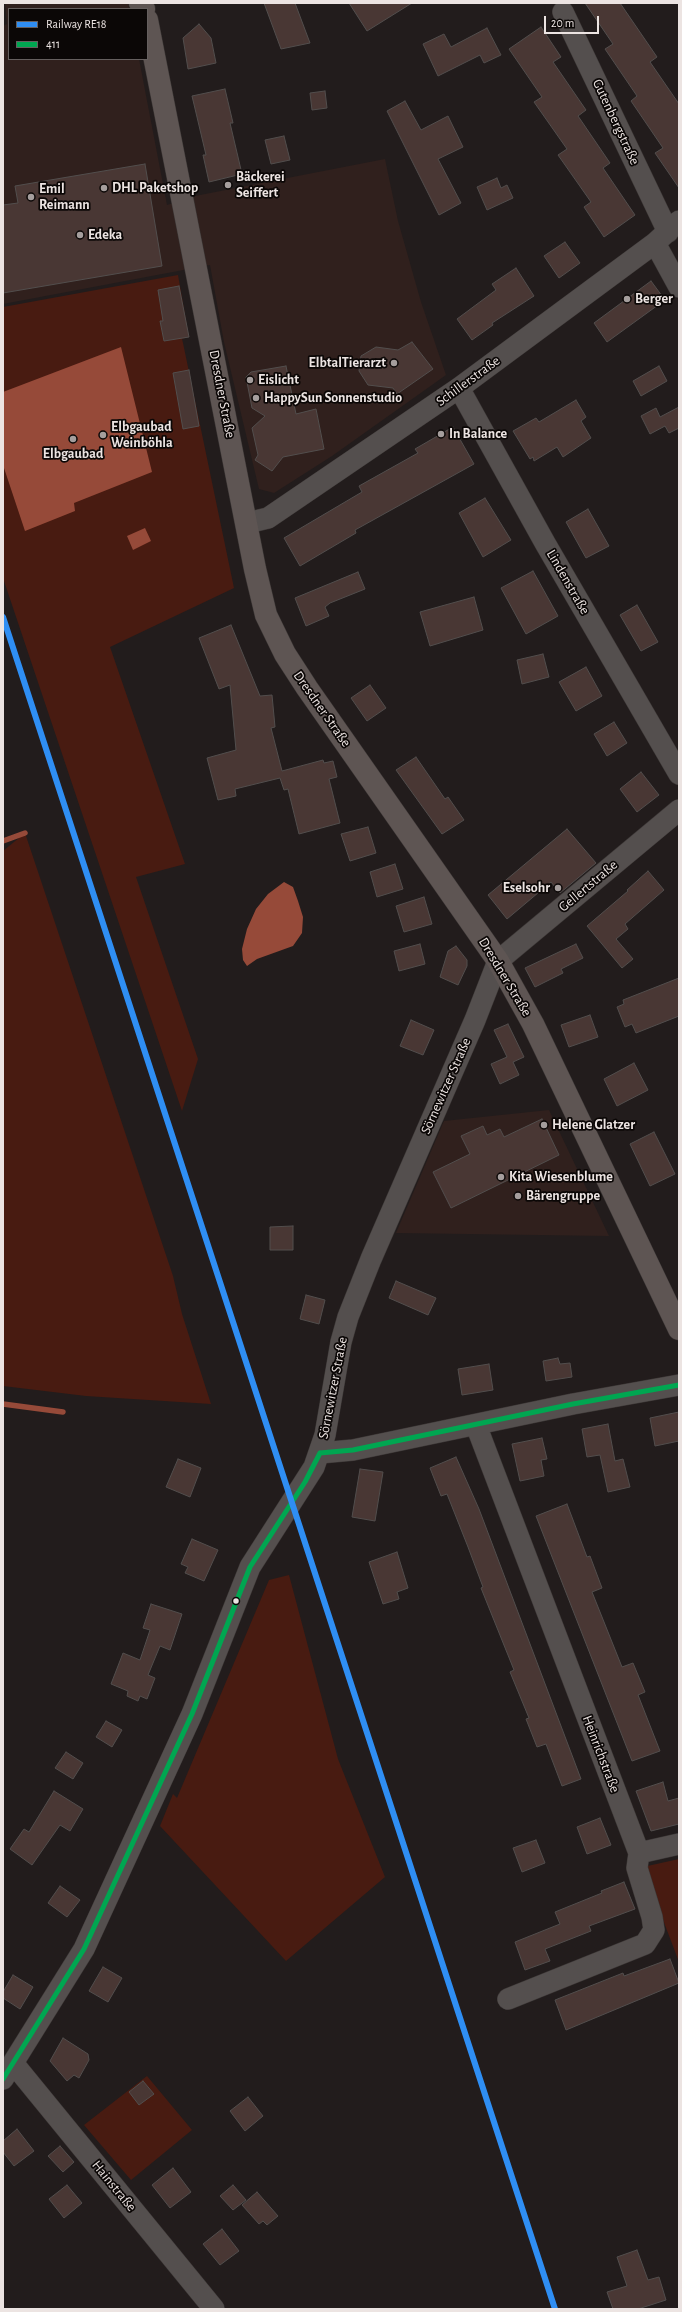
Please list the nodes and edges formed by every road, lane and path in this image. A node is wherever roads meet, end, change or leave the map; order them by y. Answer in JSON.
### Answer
{"nodes":[{"id":1,"x":564,"y":12,"type":"dead end"},
{"id":2,"x":148,"y":25,"type":"edge"},
{"id":3,"x":667,"y":232,"type":"edge"},
{"id":4,"x":679,"y":287,"type":"edge"},
{"id":5,"x":459,"y":388,"type":"junction"},
{"id":6,"x":247,"y":523,"type":"junction"},
{"id":7,"x":679,"y":774,"type":"edge"},
{"id":8,"x":679,"y":810,"type":"edge"},
{"id":9,"x":498,"y":961,"type":"junction"},
{"id":10,"x":679,"y":1329,"type":"edge"},
{"id":11,"x":679,"y":1385,"type":"edge"},
{"id":12,"x":476,"y":1426,"type":"junction"},
{"id":13,"x":320,"y":1453,"type":"junction"},
{"id":14,"x":679,"y":1844,"type":"edge"},
{"id":15,"x":639,"y":1853,"type":"junction"},
{"id":16,"x":508,"y":1999,"type":"dead end"},
{"id":17,"x":8,"y":2071,"type":"edge"},
{"id":18,"x":214,"y":2309,"type":"edge"}],
"edges":[{"from":1,"to":3,"type":"street","name":"Gutenbergstraße"},
{"from":2,"to":6,"type":"main road","name":"Dresdner Straße"},
{"from":3,"to":4,"type":"street","name":"Gutenbergstraße"},
{"from":3,"to":5,"type":"street","name":"Schillerstraße"},
{"from":5,"to":6,"type":"street","name":"Schillerstraße"},
{"from":5,"to":7,"type":"street","name":"Lindenstraße"},
{"from":6,"to":9,"type":"main road","name":"Dresdner Straße"},
{"from":8,"to":9,"type":"street","name":"Gellertstraße"},
{"from":9,"to":10,"type":"main road","name":"Dresdner Straße"},
{"from":9,"to":13,"type":"street","name":"Sörnewitzer Straße"},
{"from":11,"to":12,"type":"street"},
{"from":12,"to":13,"type":"street"},
{"from":12,"to":15,"type":"street","name":"Heinrichstraße"},
{"from":13,"to":17,"type":"street","name":"Sörnewitzer Straße"},
{"from":14,"to":15,"type":"street"},
{"from":15,"to":16,"type":"street","name":"Heinrichstraße"},
{"from":17,"to":18,"type":"street","name":"Hainstraße"}]}
